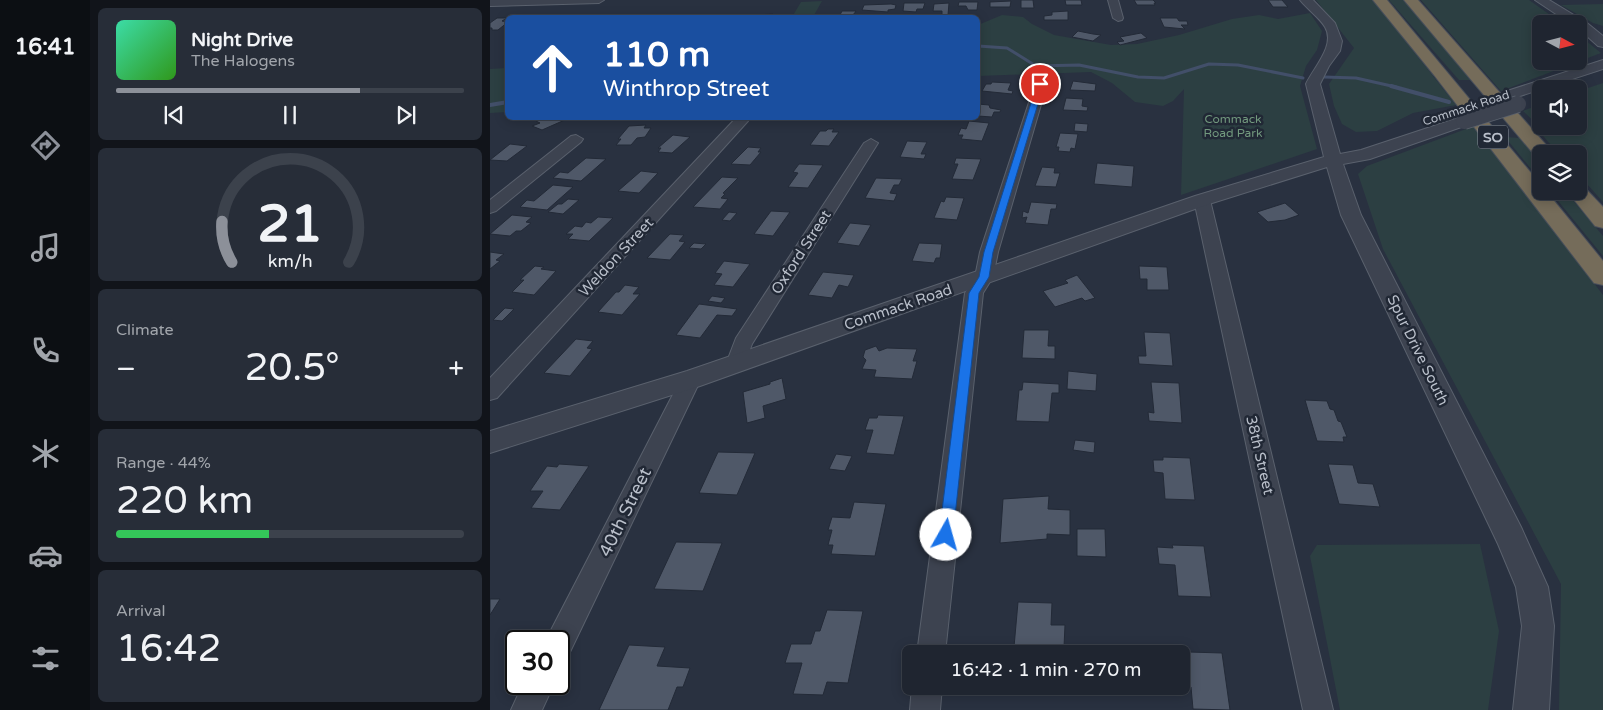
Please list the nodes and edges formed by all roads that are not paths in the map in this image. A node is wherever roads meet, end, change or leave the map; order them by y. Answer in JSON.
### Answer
{"nodes":[{"id":1,"x":599,"y":0,"type":"edge"},
{"id":2,"x":1113,"y":0,"type":"edge"},
{"id":3,"x":1306,"y":0,"type":"edge"},
{"id":4,"x":1380,"y":0,"type":"edge"},
{"id":5,"x":1411,"y":0,"type":"edge"},
{"id":6,"x":1541,"y":0,"type":"edge"},
{"id":7,"x":490,"y":3,"type":"edge"},
{"id":8,"x":1565,"y":15,"type":"edge"},
{"id":9,"x":1118,"y":18,"type":"dead end"},
{"id":10,"x":1588,"y":27,"type":"edge"},
{"id":11,"x":1588,"y":30,"type":"edge"},
{"id":12,"x":1603,"y":30,"type":"edge"},
{"id":13,"x":1603,"y":43,"type":"edge"},
{"id":14,"x":1603,"y":64,"type":"edge"},
{"id":15,"x":1603,"y":76,"type":"edge"},
{"id":16,"x":1587,"y":81,"type":"edge"},
{"id":17,"x":1040,"y":84,"type":"dead end"},
{"id":18,"x":1532,"y":97,"type":"edge"},
{"id":19,"x":1514,"y":99,"type":"junction"},
{"id":20,"x":741,"y":121,"type":"dead end"},
{"id":21,"x":576,"y":139,"type":"dead end"},
{"id":22,"x":871,"y":143,"type":"dead end"},
{"id":23,"x":1536,"y":145,"type":"edge"},
{"id":24,"x":1334,"y":160,"type":"junction"},
{"id":25,"x":1202,"y":200,"type":"junction"},
{"id":26,"x":1585,"y":200,"type":"edge"},
{"id":27,"x":490,"y":208,"type":"edge"},
{"id":28,"x":1603,"y":221,"type":"edge"},
{"id":29,"x":984,"y":277,"type":"junction"},
{"id":30,"x":1603,"y":277,"type":"edge"},
{"id":31,"x":736,"y":364,"type":"junction"},
{"id":32,"x":691,"y":379,"type":"junction"},
{"id":33,"x":490,"y":392,"type":"edge"},
{"id":34,"x":490,"y":442,"type":"edge"},
{"id":35,"x":566,"y":630,"type":"edge"},
{"id":36,"x":932,"y":645,"type":"edge"},
{"id":37,"x":534,"y":695,"type":"edge"},
{"id":38,"x":927,"y":695,"type":"edge"},
{"id":39,"x":526,"y":710,"type":"edge"},
{"id":40,"x":925,"y":710,"type":"edge"},
{"id":41,"x":1318,"y":710,"type":"edge"},
{"id":42,"x":1531,"y":710,"type":"edge"}],
"edges":[{"from":1,"to":7,"type":"street"},
{"from":2,"to":9,"type":"street"},
{"from":3,"to":24,"type":"street","name":"Spur Drive South"},
{"from":4,"to":30,"type":"highway","number":"SO"},
{"from":5,"to":23,"type":"highway","number":"SO"},
{"from":6,"to":8,"type":"street"},
{"from":10,"to":12,"type":"street"},
{"from":11,"to":13,"type":"street"},
{"from":14,"to":19,"type":"street","name":"Commack Road"},
{"from":15,"to":16,"type":"street"},
{"from":17,"to":29,"type":"street"},
{"from":18,"to":19,"type":"street","name":"Commack Road"},
{"from":19,"to":24,"type":"street","name":"Commack Road","bridge":true},
{"from":20,"to":33,"type":"street","name":"Weldon Street"},
{"from":21,"to":27,"type":"street"},
{"from":22,"to":31,"type":"street","name":"Oxford Street"},
{"from":24,"to":25,"type":"street","name":"Commack Road"},
{"from":24,"to":42,"type":"street","name":"Spur Drive South"},
{"from":25,"to":29,"type":"street","name":"Commack Road"},
{"from":25,"to":41,"type":"street","name":"38th Street"},
{"from":26,"to":28,"type":"highway"},
{"from":29,"to":31,"type":"street","name":"Commack Road"},
{"from":29,"to":36,"type":"street"},
{"from":31,"to":32,"type":"street","name":"Commack Road"},
{"from":32,"to":34,"type":"street","name":"Commack Road"},
{"from":32,"to":35,"type":"street","name":"40th Street"},
{"from":37,"to":39,"type":"street"},
{"from":38,"to":40,"type":"street"}]}
